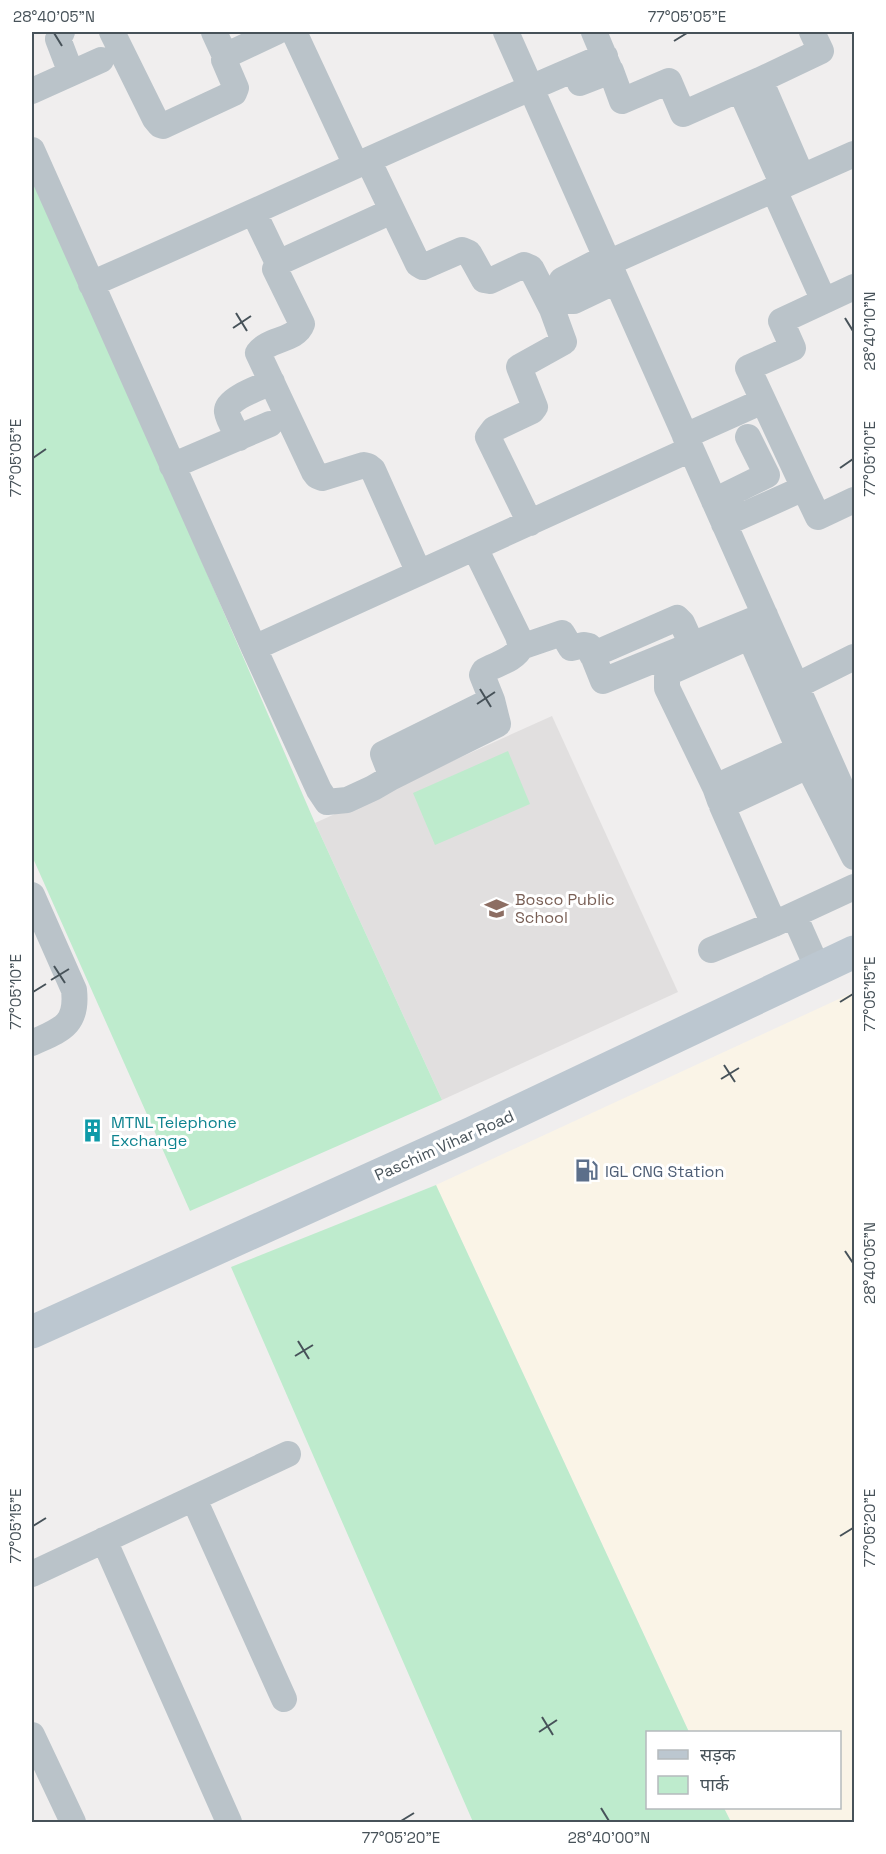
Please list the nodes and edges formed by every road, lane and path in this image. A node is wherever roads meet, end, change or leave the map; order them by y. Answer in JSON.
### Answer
{"nodes":[{"id":1,"x":62,"y":32,"type":"edge"},
{"id":2,"x":112,"y":32,"type":"edge"},
{"id":3,"x":213,"y":32,"type":"edge"},
{"id":4,"x":276,"y":32,"type":"edge"},
{"id":5,"x":294,"y":32,"type":"edge"},
{"id":6,"x":506,"y":32,"type":"edge"},
{"id":7,"x":594,"y":32,"type":"edge"},
{"id":8,"x":812,"y":32,"type":"edge"},
{"id":9,"x":225,"y":56,"type":"junction"},
{"id":10,"x":101,"y":60,"type":"dead end"},
{"id":11,"x":608,"y":63,"type":"junction"},
{"id":12,"x":71,"y":73,"type":"junction"},
{"id":13,"x":750,"y":85,"type":"junction"},
{"id":14,"x":32,"y":91,"type":"edge"},
{"id":15,"x":535,"y":94,"type":"junction"},
{"id":16,"x":32,"y":150,"type":"edge"},
{"id":17,"x":855,"y":154,"type":"edge"},
{"id":18,"x":362,"y":162,"type":"junction"},
{"id":19,"x":786,"y":184,"type":"junction"},
{"id":20,"x":393,"y":211,"type":"junction"},
{"id":21,"x":254,"y":213,"type":"junction"},
{"id":22,"x":278,"y":263,"type":"junction"},
{"id":23,"x":610,"y":267,"type":"junction"},
{"id":24,"x":91,"y":284,"type":"junction"},
{"id":25,"x":855,"y":287,"type":"edge"},
{"id":26,"x":554,"y":297,"type":"junction"},
{"id":27,"x":824,"y":301,"type":"junction"},
{"id":28,"x":272,"y":382,"type":"junction"},
{"id":29,"x":764,"y":401,"type":"junction"},
{"id":30,"x":270,"y":424,"type":"dead end"},
{"id":31,"x":748,"y":437,"type":"dead end"},
{"id":32,"x":239,"y":438,"type":"junction"},
{"id":33,"x":688,"y":443,"type":"junction"},
{"id":34,"x":172,"y":466,"type":"junction"},
{"id":35,"x":804,"y":488,"type":"junction"},
{"id":36,"x":855,"y":500,"type":"edge"},
{"id":37,"x":719,"y":512,"type":"junction"},
{"id":38,"x":530,"y":523,"type":"junction"},
{"id":39,"x":475,"y":548,"type":"junction"},
{"id":40,"x":419,"y":573,"type":"junction"},
{"id":41,"x":765,"y":615,"type":"junction"},
{"id":42,"x":521,"y":647,"type":"junction"},
{"id":43,"x":254,"y":648,"type":"junction"},
{"id":44,"x":855,"y":657,"type":"edge"},
{"id":45,"x":796,"y":686,"type":"junction"},
{"id":46,"x":810,"y":755,"type":"junction"},
{"id":47,"x":718,"y":796,"type":"junction"},
{"id":48,"x":855,"y":816,"type":"edge"},
{"id":49,"x":855,"y":857,"type":"edge"},
{"id":50,"x":855,"y":887,"type":"edge"},
{"id":51,"x":32,"y":895,"type":"edge"},
{"id":52,"x":784,"y":919,"type":"junction"},
{"id":53,"x":711,"y":950,"type":"dead end"},
{"id":54,"x":855,"y":952,"type":"edge"},
{"id":55,"x":818,"y":969,"type":"junction"},
{"id":56,"x":32,"y":1043,"type":"edge"},
{"id":57,"x":32,"y":1332,"type":"edge"},
{"id":58,"x":288,"y":1454,"type":"dead end"},
{"id":59,"x":194,"y":1498,"type":"junction"},
{"id":60,"x":104,"y":1540,"type":"junction"},
{"id":61,"x":32,"y":1574,"type":"edge"},
{"id":62,"x":284,"y":1699,"type":"dead end"},
{"id":63,"x":34,"y":1748,"type":"edge"},
{"id":64,"x":73,"y":1822,"type":"edge"},
{"id":65,"x":229,"y":1822,"type":"edge"}],
"edges":[{"from":1,"to":12,"type":"street"},
{"from":2,"to":9,"type":"street"},
{"from":3,"to":9,"type":"street"},
{"from":4,"to":9,"type":"street"},
{"from":5,"to":18,"type":"street"},
{"from":6,"to":15,"type":"street"},
{"from":7,"to":11,"type":"street"},
{"from":8,"to":13,"type":"street"},
{"from":10,"to":12,"type":"street"},
{"from":11,"to":13,"type":"street"},
{"from":11,"to":15,"type":"street"},
{"from":12,"to":14,"type":"street"},
{"from":13,"to":19,"type":"street"},
{"from":15,"to":18,"type":"street"},
{"from":15,"to":23,"type":"street"},
{"from":16,"to":24,"type":"street"},
{"from":17,"to":19,"type":"street"},
{"from":18,"to":20,"type":"street"},
{"from":18,"to":21,"type":"street"},
{"from":19,"to":23,"type":"street"},
{"from":19,"to":27,"type":"street"},
{"from":20,"to":22,"type":"street"},
{"from":20,"to":26,"type":"street"},
{"from":21,"to":22,"type":"street"},
{"from":21,"to":24,"type":"street"},
{"from":22,"to":28,"type":"street"},
{"from":23,"to":26,"type":"street"},
{"from":23,"to":33,"type":"street"},
{"from":24,"to":34,"type":"street"},
{"from":25,"to":27,"type":"street"},
{"from":26,"to":38,"type":"street"},
{"from":27,"to":29,"type":"street"},
{"from":28,"to":32,"type":"street"},
{"from":28,"to":40,"type":"street"},
{"from":29,"to":33,"type":"street"},
{"from":29,"to":35,"type":"street"},
{"from":30,"to":32,"type":"street"},
{"from":31,"to":37,"type":"street"},
{"from":32,"to":34,"type":"street"},
{"from":33,"to":37,"type":"street"},
{"from":33,"to":38,"type":"street"},
{"from":34,"to":43,"type":"street"},
{"from":35,"to":36,"type":"street"},
{"from":35,"to":37,"type":"street"},
{"from":37,"to":41,"type":"street"},
{"from":38,"to":39,"type":"street"},
{"from":39,"to":40,"type":"street"},
{"from":39,"to":42,"type":"street"},
{"from":40,"to":43,"type":"street"},
{"from":41,"to":42,"type":"street"},
{"from":41,"to":45,"type":"street"},
{"from":42,"to":43,"type":"street"},
{"from":44,"to":45,"type":"street"},
{"from":45,"to":46,"type":"street"},
{"from":46,"to":47,"type":"street"},
{"from":46,"to":47,"type":"street"},
{"from":46,"to":48,"type":"street"},
{"from":46,"to":49,"type":"street"},
{"from":47,"to":52,"type":"street"},
{"from":50,"to":52,"type":"street"},
{"from":51,"to":56,"type":"street"},
{"from":52,"to":53,"type":"street"},
{"from":52,"to":55,"type":"street"},
{"from":54,"to":55,"type":"street","name":"Paschim Vihar Road"},
{"from":55,"to":57,"type":"street","name":"Paschim Vihar Road"},
{"from":58,"to":59,"type":"street"},
{"from":59,"to":60,"type":"street"},
{"from":59,"to":62,"type":"street"},
{"from":60,"to":61,"type":"street"},
{"from":60,"to":65,"type":"street"},
{"from":63,"to":64,"type":"street"}]}
